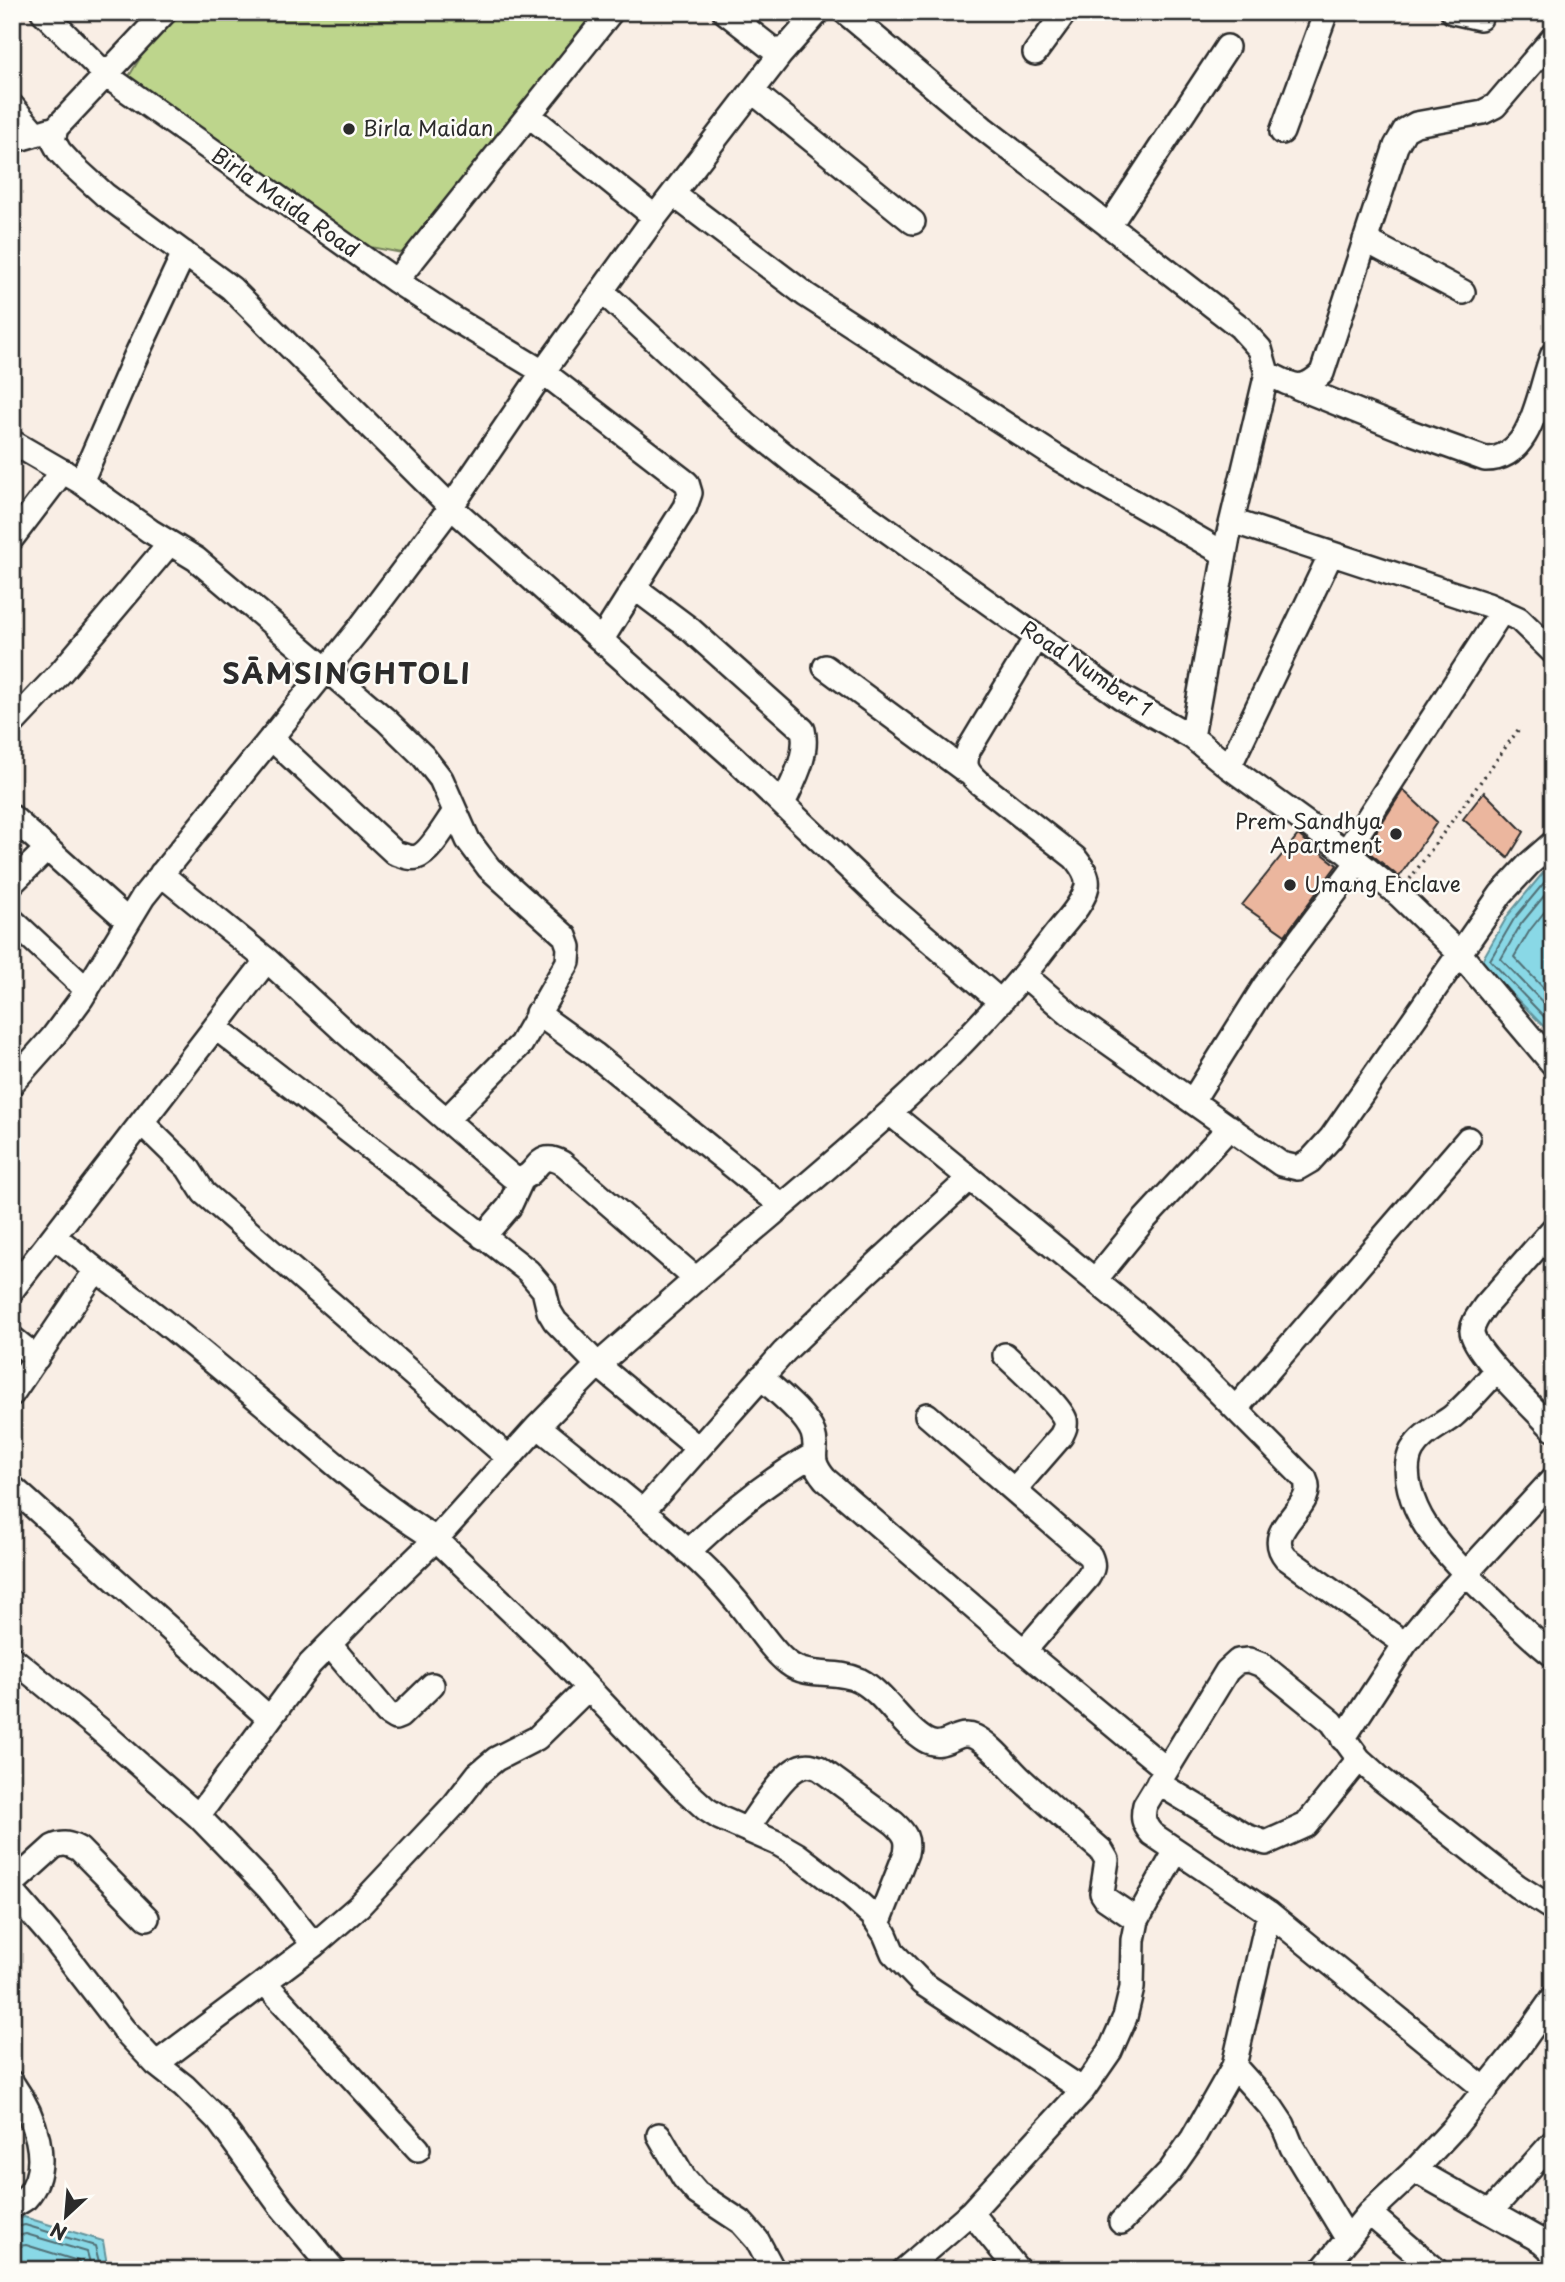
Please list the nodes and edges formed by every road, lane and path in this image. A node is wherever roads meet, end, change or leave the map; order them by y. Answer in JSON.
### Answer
{"nodes":[{"id":1,"x":43,"y":12,"type":"edge"},
{"id":2,"x":164,"y":12,"type":"edge"},
{"id":3,"x":611,"y":12,"type":"edge"},
{"id":4,"x":725,"y":12,"type":"edge"},
{"id":5,"x":817,"y":12,"type":"edge"},
{"id":6,"x":845,"y":12,"type":"edge"},
{"id":7,"x":1326,"y":12,"type":"edge"},
{"id":8,"x":1452,"y":12,"type":"edge"},
{"id":9,"x":1059,"y":15,"type":"edge"},
{"id":10,"x":1480,"y":18,"type":"dead end"},
{"id":11,"x":1553,"y":38,"type":"edge"},
{"id":12,"x":1227,"y":47,"type":"dead end"},
{"id":13,"x":1035,"y":54,"type":"dead end"},
{"id":14,"x":780,"y":55,"type":"junction"},
{"id":15,"x":107,"y":76,"type":"junction"},
{"id":16,"x":752,"y":91,"type":"junction"},
{"id":17,"x":12,"y":106,"type":"edge"},
{"id":18,"x":530,"y":117,"type":"junction"},
{"id":19,"x":46,"y":131,"type":"junction"},
{"id":20,"x":1282,"y":132,"type":"dead end"},
{"id":21,"x":12,"y":141,"type":"edge"},
{"id":22,"x":673,"y":194,"type":"junction"},
{"id":23,"x":655,"y":217,"type":"junction"},
{"id":24,"x":913,"y":222,"type":"dead end"},
{"id":25,"x":1110,"y":226,"type":"junction"},
{"id":26,"x":1365,"y":240,"type":"junction"},
{"id":27,"x":184,"y":253,"type":"junction"},
{"id":28,"x":396,"y":281,"type":"junction"},
{"id":29,"x":602,"y":290,"type":"junction"},
{"id":30,"x":1463,"y":292,"type":"dead end"},
{"id":31,"x":1553,"y":354,"type":"edge"},
{"id":32,"x":543,"y":372,"type":"junction"},
{"id":33,"x":1267,"y":373,"type":"junction"},
{"id":34,"x":1297,"y":387,"type":"junction"},
{"id":35,"x":12,"y":442,"type":"edge"},
{"id":36,"x":72,"y":476,"type":"junction"},
{"id":37,"x":451,"y":507,"type":"junction"},
{"id":38,"x":1232,"y":521,"type":"junction"},
{"id":39,"x":12,"y":538,"type":"edge"},
{"id":40,"x":169,"y":544,"type":"junction"},
{"id":41,"x":1225,"y":554,"type":"junction"},
{"id":42,"x":1331,"y":554,"type":"junction"},
{"id":43,"x":635,"y":588,"type":"junction"},
{"id":44,"x":1502,"y":611,"type":"junction"},
{"id":45,"x":1037,"y":636,"type":"junction"},
{"id":46,"x":602,"y":639,"type":"junction"},
{"id":47,"x":1553,"y":652,"type":"edge"},
{"id":48,"x":825,"y":667,"type":"dead end"},
{"id":49,"x":327,"y":668,"type":"junction"},
{"id":50,"x":12,"y":724,"type":"edge"},
{"id":51,"x":1521,"y":726,"type":"dead end"},
{"id":52,"x":1192,"y":737,"type":"junction"},
{"id":53,"x":271,"y":738,"type":"junction"},
{"id":54,"x":1229,"y":767,"type":"junction"},
{"id":55,"x":967,"y":772,"type":"junction"},
{"id":56,"x":783,"y":804,"type":"junction"},
{"id":57,"x":454,"y":813,"type":"junction"},
{"id":58,"x":12,"y":817,"type":"edge"},
{"id":59,"x":1553,"y":843,"type":"edge"},
{"id":60,"x":47,"y":849,"type":"junction"},
{"id":61,"x":1352,"y":857,"type":"junction"},
{"id":62,"x":161,"y":874,"type":"junction"},
{"id":63,"x":12,"y":883,"type":"edge"},
{"id":64,"x":1399,"y":895,"type":"junction"},
{"id":65,"x":12,"y":920,"type":"edge"},
{"id":66,"x":128,"y":921,"type":"junction"},
{"id":67,"x":1460,"y":954,"type":"junction"},
{"id":68,"x":267,"y":960,"type":"junction"},
{"id":69,"x":1024,"y":975,"type":"junction"},
{"id":70,"x":87,"y":990,"type":"junction"},
{"id":71,"x":1000,"y":1002,"type":"junction"},
{"id":72,"x":537,"y":1013,"type":"junction"},
{"id":73,"x":215,"y":1027,"type":"junction"},
{"id":74,"x":1553,"y":1064,"type":"edge"},
{"id":75,"x":12,"y":1083,"type":"edge"},
{"id":76,"x":1193,"y":1100,"type":"junction"},
{"id":77,"x":890,"y":1113,"type":"junction"},
{"id":78,"x":446,"y":1120,"type":"junction"},
{"id":79,"x":142,"y":1123,"type":"junction"},
{"id":80,"x":1230,"y":1127,"type":"junction"},
{"id":81,"x":1468,"y":1139,"type":"dead end"},
{"id":82,"x":522,"y":1179,"type":"junction"},
{"id":83,"x":969,"y":1179,"type":"junction"},
{"id":84,"x":781,"y":1205,"type":"junction"},
{"id":85,"x":1553,"y":1229,"type":"edge"},
{"id":86,"x":55,"y":1237,"type":"junction"},
{"id":87,"x":483,"y":1237,"type":"junction"},
{"id":88,"x":96,"y":1269,"type":"junction"},
{"id":89,"x":696,"y":1279,"type":"junction"},
{"id":90,"x":1095,"y":1280,"type":"junction"},
{"id":91,"x":12,"y":1290,"type":"edge"},
{"id":92,"x":12,"y":1338,"type":"edge"},
{"id":93,"x":1005,"y":1355,"type":"dead end"},
{"id":94,"x":37,"y":1358,"type":"junction"},
{"id":95,"x":597,"y":1365,"type":"junction"},
{"id":96,"x":1497,"y":1370,"type":"junction"},
{"id":97,"x":761,"y":1377,"type":"junction"},
{"id":98,"x":12,"y":1394,"type":"edge"},
{"id":99,"x":1236,"y":1409,"type":"junction"},
{"id":100,"x":927,"y":1415,"type":"dead end"},
{"id":101,"x":538,"y":1426,"type":"junction"},
{"id":102,"x":1553,"y":1429,"type":"edge"},
{"id":103,"x":698,"y":1448,"type":"junction"},
{"id":104,"x":813,"y":1455,"type":"junction"},
{"id":105,"x":509,"y":1458,"type":"junction"},
{"id":106,"x":1553,"y":1479,"type":"edge"},
{"id":107,"x":12,"y":1487,"type":"edge"},
{"id":108,"x":1014,"y":1490,"type":"junction"},
{"id":109,"x":643,"y":1511,"type":"junction"},
{"id":110,"x":436,"y":1539,"type":"junction"},
{"id":111,"x":688,"y":1552,"type":"junction"},
{"id":112,"x":1466,"y":1574,"type":"junction"},
{"id":113,"x":1405,"y":1644,"type":"junction"},
{"id":114,"x":330,"y":1645,"type":"junction"},
{"id":115,"x":1024,"y":1651,"type":"junction"},
{"id":116,"x":1553,"y":1655,"type":"edge"},
{"id":117,"x":12,"y":1658,"type":"edge"},
{"id":118,"x":432,"y":1685,"type":"dead end"},
{"id":119,"x":588,"y":1688,"type":"junction"},
{"id":120,"x":269,"y":1718,"type":"junction"},
{"id":121,"x":1343,"y":1739,"type":"junction"},
{"id":122,"x":1359,"y":1759,"type":"junction"},
{"id":123,"x":1162,"y":1776,"type":"junction"},
{"id":124,"x":198,"y":1816,"type":"junction"},
{"id":125,"x":747,"y":1829,"type":"junction"},
{"id":126,"x":1176,"y":1851,"type":"junction"},
{"id":127,"x":12,"y":1885,"type":"edge"},
{"id":128,"x":12,"y":1891,"type":"edge"},
{"id":129,"x":1553,"y":1909,"type":"edge"},
{"id":130,"x":1269,"y":1913,"type":"junction"},
{"id":131,"x":147,"y":1918,"type":"dead end"},
{"id":132,"x":1137,"y":1920,"type":"junction"},
{"id":133,"x":878,"y":1924,"type":"junction"},
{"id":134,"x":314,"y":1945,"type":"junction"},
{"id":135,"x":265,"y":1983,"type":"junction"},
{"id":136,"x":1553,"y":1998,"type":"edge"},
{"id":137,"x":156,"y":2064,"type":"junction"},
{"id":138,"x":1234,"y":2066,"type":"junction"},
{"id":139,"x":12,"y":2083,"type":"edge"},
{"id":140,"x":1083,"y":2090,"type":"junction"},
{"id":141,"x":1486,"y":2090,"type":"junction"},
{"id":142,"x":659,"y":2134,"type":"dead end"},
{"id":143,"x":1553,"y":2142,"type":"edge"},
{"id":144,"x":418,"y":2150,"type":"dead end"},
{"id":145,"x":1415,"y":2170,"type":"junction"},
{"id":146,"x":12,"y":2207,"type":"edge"},
{"id":147,"x":1491,"y":2211,"type":"junction"},
{"id":148,"x":971,"y":2212,"type":"junction"},
{"id":149,"x":1369,"y":2213,"type":"junction"},
{"id":150,"x":1121,"y":2222,"type":"dead end"},
{"id":151,"x":1347,"y":2238,"type":"junction"},
{"id":152,"x":1553,"y":2255,"type":"edge"},
{"id":153,"x":334,"y":2270,"type":"edge"},
{"id":154,"x":773,"y":2270,"type":"edge"},
{"id":155,"x":904,"y":2270,"type":"edge"},
{"id":156,"x":1018,"y":2270,"type":"edge"},
{"id":157,"x":1322,"y":2270,"type":"edge"},
{"id":158,"x":1436,"y":2270,"type":"edge"}],
"edges":[{"from":1,"to":15,"type":"street","name":"Birla Maida Road"},
{"from":2,"to":15,"type":"street"},
{"from":3,"to":18,"type":"street"},
{"from":4,"to":14,"type":"street"},
{"from":5,"to":14,"type":"street"},
{"from":6,"to":25,"type":"street"},
{"from":7,"to":20,"type":"street"},
{"from":8,"to":10,"type":"street"},
{"from":9,"to":13,"type":"street"},
{"from":11,"to":26,"type":"street"},
{"from":12,"to":25,"type":"street"},
{"from":14,"to":16,"type":"street"},
{"from":15,"to":19,"type":"street"},
{"from":15,"to":28,"type":"street","name":"Birla Maida Road"},
{"from":16,"to":22,"type":"street"},
{"from":16,"to":24,"type":"street"},
{"from":17,"to":19,"type":"street"},
{"from":18,"to":23,"type":"street"},
{"from":18,"to":28,"type":"street"},
{"from":19,"to":21,"type":"street"},
{"from":19,"to":27,"type":"street"},
{"from":22,"to":23,"type":"street"},
{"from":22,"to":41,"type":"street"},
{"from":23,"to":29,"type":"street"},
{"from":25,"to":33,"type":"street"},
{"from":26,"to":30,"type":"street"},
{"from":26,"to":34,"type":"street"},
{"from":27,"to":36,"type":"street"},
{"from":27,"to":37,"type":"street"},
{"from":28,"to":32,"type":"street","name":"Birla Maida Road"},
{"from":29,"to":32,"type":"street"},
{"from":29,"to":45,"type":"street","name":"Road Number 1"},
{"from":31,"to":34,"type":"street"},
{"from":32,"to":37,"type":"street"},
{"from":32,"to":43,"type":"street","name":"Birla Maida Road"},
{"from":33,"to":34,"type":"street"},
{"from":33,"to":38,"type":"street"},
{"from":35,"to":36,"type":"street"},
{"from":36,"to":39,"type":"street"},
{"from":36,"to":40,"type":"street"},
{"from":37,"to":46,"type":"street"},
{"from":37,"to":49,"type":"street"},
{"from":38,"to":41,"type":"street"},
{"from":38,"to":42,"type":"street"},
{"from":40,"to":49,"type":"street"},
{"from":40,"to":50,"type":"street"},
{"from":41,"to":52,"type":"street"},
{"from":42,"to":44,"type":"street"},
{"from":42,"to":54,"type":"street"},
{"from":43,"to":46,"type":"street"},
{"from":43,"to":56,"type":"street"},
{"from":44,"to":47,"type":"street"},
{"from":44,"to":61,"type":"street"},
{"from":45,"to":52,"type":"street","name":"Road Number 1"},
{"from":45,"to":55,"type":"street"},
{"from":46,"to":56,"type":"street"},
{"from":48,"to":55,"type":"street"},
{"from":49,"to":53,"type":"street"},
{"from":49,"to":57,"type":"street"},
{"from":51,"to":64,"type":"path"},
{"from":52,"to":54,"type":"street","name":"Road Number 1"},
{"from":53,"to":57,"type":"street"},
{"from":53,"to":62,"type":"street"},
{"from":54,"to":61,"type":"street","name":"Road Number 1"},
{"from":55,"to":69,"type":"street"},
{"from":56,"to":71,"type":"street"},
{"from":57,"to":72,"type":"street"},
{"from":58,"to":60,"type":"street"},
{"from":59,"to":67,"type":"street"},
{"from":60,"to":63,"type":"street"},
{"from":60,"to":66,"type":"street"},
{"from":61,"to":64,"type":"street","name":"Road Number 1"},
{"from":61,"to":76,"type":"street"},
{"from":62,"to":66,"type":"street"},
{"from":62,"to":68,"type":"street"},
{"from":64,"to":67,"type":"street","name":"Road Number 1"},
{"from":65,"to":70,"type":"street"},
{"from":66,"to":70,"type":"street"},
{"from":67,"to":74,"type":"street","name":"Road Number 1"},
{"from":67,"to":80,"type":"street"},
{"from":68,"to":73,"type":"street"},
{"from":68,"to":78,"type":"street"},
{"from":69,"to":71,"type":"street"},
{"from":69,"to":76,"type":"street"},
{"from":70,"to":75,"type":"street"},
{"from":71,"to":77,"type":"street"},
{"from":72,"to":78,"type":"street"},
{"from":72,"to":84,"type":"street"},
{"from":73,"to":79,"type":"street"},
{"from":73,"to":87,"type":"street"},
{"from":76,"to":80,"type":"street"},
{"from":77,"to":83,"type":"street"},
{"from":77,"to":84,"type":"street"},
{"from":78,"to":82,"type":"street"},
{"from":79,"to":86,"type":"street"},
{"from":79,"to":105,"type":"street"},
{"from":80,"to":90,"type":"street"},
{"from":81,"to":99,"type":"street"},
{"from":82,"to":87,"type":"street"},
{"from":82,"to":89,"type":"street"},
{"from":83,"to":90,"type":"street"},
{"from":83,"to":97,"type":"street"},
{"from":84,"to":89,"type":"street"},
{"from":85,"to":96,"type":"street"},
{"from":86,"to":88,"type":"street"},
{"from":86,"to":91,"type":"street"},
{"from":87,"to":95,"type":"street"},
{"from":88,"to":94,"type":"street"},
{"from":88,"to":110,"type":"street"},
{"from":89,"to":95,"type":"street"},
{"from":90,"to":99,"type":"street"},
{"from":92,"to":94,"type":"street"},
{"from":93,"to":108,"type":"street"},
{"from":94,"to":98,"type":"street"},
{"from":95,"to":101,"type":"street"},
{"from":95,"to":103,"type":"street"},
{"from":96,"to":102,"type":"street"},
{"from":96,"to":112,"type":"street"},
{"from":97,"to":103,"type":"street"},
{"from":97,"to":104,"type":"street"},
{"from":99,"to":113,"type":"street"},
{"from":100,"to":108,"type":"street"},
{"from":101,"to":105,"type":"street"},
{"from":101,"to":109,"type":"street"},
{"from":103,"to":109,"type":"street"},
{"from":104,"to":111,"type":"street"},
{"from":104,"to":115,"type":"street"},
{"from":105,"to":110,"type":"street"},
{"from":106,"to":112,"type":"street"},
{"from":107,"to":120,"type":"street"},
{"from":108,"to":115,"type":"street"},
{"from":109,"to":111,"type":"street"},
{"from":110,"to":114,"type":"street"},
{"from":110,"to":119,"type":"street"},
{"from":111,"to":132,"type":"street"},
{"from":112,"to":113,"type":"street"},
{"from":112,"to":116,"type":"street"},
{"from":113,"to":121,"type":"street"},
{"from":114,"to":118,"type":"street"},
{"from":114,"to":120,"type":"street"},
{"from":115,"to":123,"type":"street"},
{"from":117,"to":124,"type":"street"},
{"from":119,"to":125,"type":"street"},
{"from":119,"to":134,"type":"street"},
{"from":120,"to":124,"type":"street"},
{"from":121,"to":122,"type":"street"},
{"from":121,"to":123,"type":"street"},
{"from":122,"to":123,"type":"street"},
{"from":122,"to":129,"type":"street"},
{"from":123,"to":126,"type":"street"},
{"from":124,"to":134,"type":"street"},
{"from":125,"to":133,"type":"street"},
{"from":125,"to":133,"type":"street"},
{"from":126,"to":130,"type":"street"},
{"from":126,"to":132,"type":"street"},
{"from":127,"to":131,"type":"street"},
{"from":128,"to":137,"type":"street"},
{"from":130,"to":138,"type":"street"},
{"from":130,"to":141,"type":"street"},
{"from":132,"to":140,"type":"street"},
{"from":133,"to":140,"type":"street"},
{"from":134,"to":135,"type":"street"},
{"from":135,"to":137,"type":"street"},
{"from":135,"to":144,"type":"street"},
{"from":136,"to":141,"type":"street"},
{"from":137,"to":153,"type":"street"},
{"from":138,"to":150,"type":"street"},
{"from":138,"to":151,"type":"street"},
{"from":139,"to":146,"type":"street"},
{"from":140,"to":148,"type":"street"},
{"from":141,"to":145,"type":"street"},
{"from":142,"to":154,"type":"street"},
{"from":143,"to":147,"type":"street"},
{"from":145,"to":147,"type":"street"},
{"from":145,"to":149,"type":"street"},
{"from":147,"to":152,"type":"street"},
{"from":148,"to":155,"type":"street"},
{"from":148,"to":156,"type":"street"},
{"from":149,"to":151,"type":"street"},
{"from":149,"to":158,"type":"street"},
{"from":151,"to":157,"type":"street"}]}
